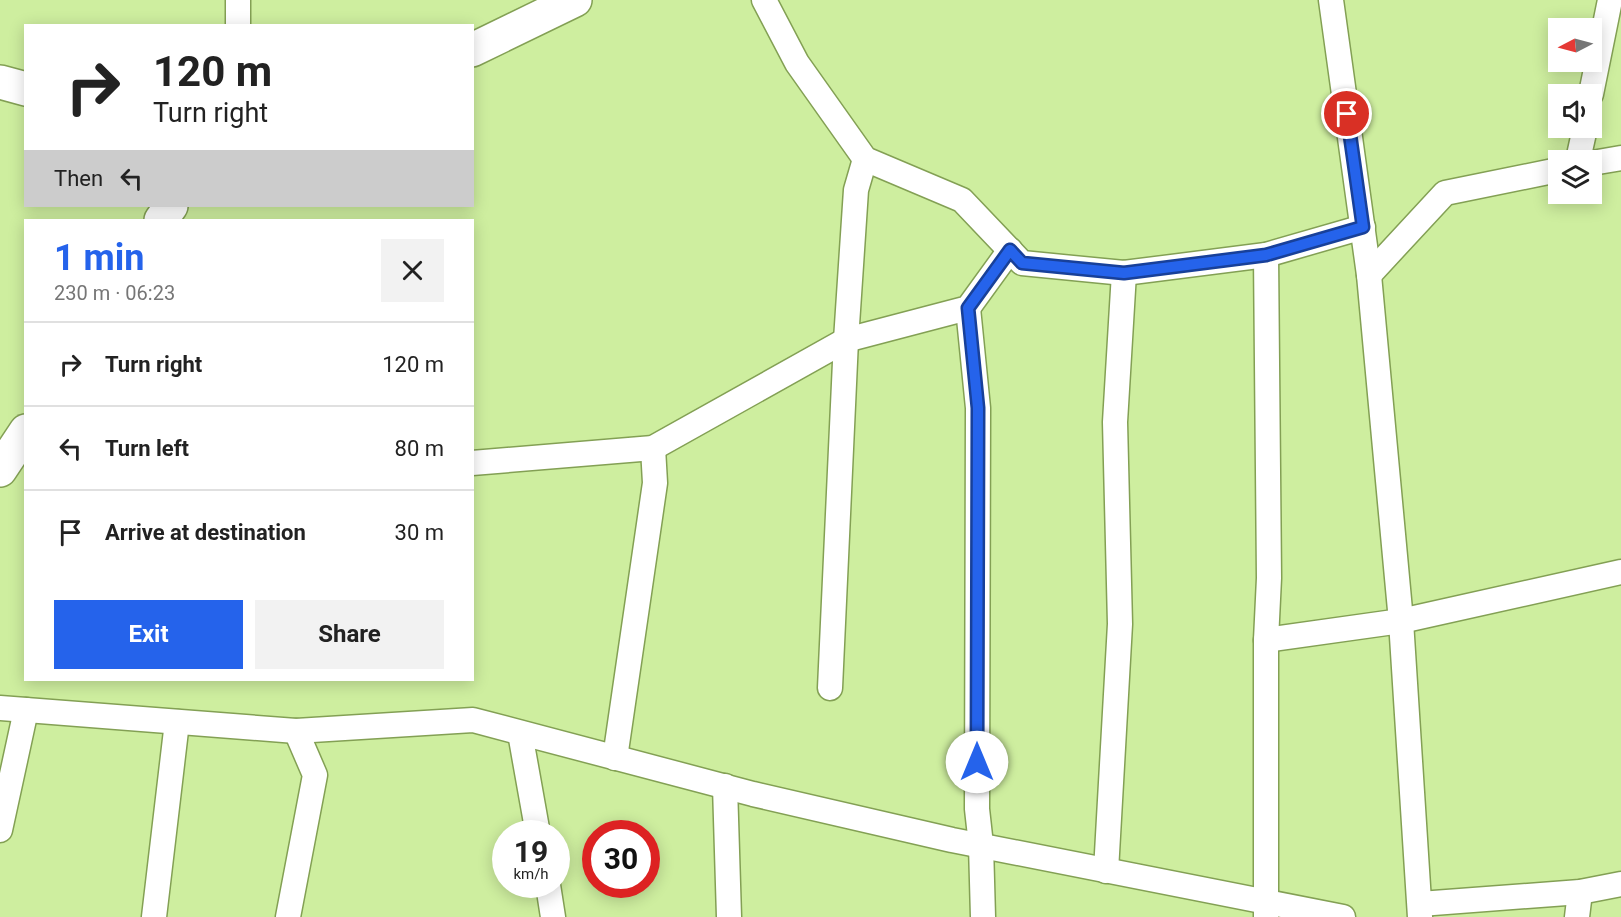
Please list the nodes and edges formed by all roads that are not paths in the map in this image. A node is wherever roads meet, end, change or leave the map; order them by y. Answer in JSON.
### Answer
{"nodes":[{"id":1,"x":238,"y":0,"type":"edge"},
{"id":2,"x":575,"y":0,"type":"edge"},
{"id":3,"x":764,"y":0,"type":"edge"},
{"id":4,"x":1331,"y":0,"type":"edge"},
{"id":5,"x":1610,"y":0,"type":"edge"},
{"id":6,"x":238,"y":24,"type":"edge"},
{"id":7,"x":474,"y":49,"type":"edge"},
{"id":8,"x":0,"y":82,"type":"edge"},
{"id":9,"x":1593,"y":84,"type":"edge"},
{"id":10,"x":24,"y":88,"type":"edge"},
{"id":11,"x":1621,"y":158,"type":"edge"},
{"id":12,"x":865,"y":159,"type":"junction"},
{"id":13,"x":1602,"y":161,"type":"edge"},
{"id":14,"x":1548,"y":172,"type":"edge"},
{"id":15,"x":1363,"y":227,"type":"junction"},
{"id":16,"x":1010,"y":250,"type":"junction"},
{"id":17,"x":1266,"y":255,"type":"junction"},
{"id":18,"x":1124,"y":273,"type":"junction"},
{"id":19,"x":1369,"y":275,"type":"junction"},
{"id":20,"x":968,"y":308,"type":"junction"},
{"id":21,"x":846,"y":340,"type":"junction"},
{"id":22,"x":653,"y":448,"type":"junction"},
{"id":23,"x":474,"y":463,"type":"edge"},
{"id":24,"x":1621,"y":572,"type":"edge"},
{"id":25,"x":1401,"y":621,"type":"junction"},
{"id":26,"x":1266,"y":640,"type":"junction"},
{"id":27,"x":830,"y":688,"type":"dead end"},
{"id":28,"x":0,"y":708,"type":"edge"},
{"id":29,"x":26,"y":710,"type":"junction"},
{"id":30,"x":177,"y":722,"type":"junction"},
{"id":31,"x":296,"y":731,"type":"junction"},
{"id":32,"x":520,"y":733,"type":"junction"},
{"id":33,"x":615,"y":758,"type":"junction"},
{"id":34,"x":725,"y":786,"type":"junction"},
{"id":35,"x":536,"y":820,"type":"edge"},
{"id":36,"x":0,"y":831,"type":"edge"},
{"id":37,"x":981,"y":846,"type":"junction"},
{"id":38,"x":1106,"y":871,"type":"junction"},
{"id":39,"x":1621,"y":884,"type":"edge"},
{"id":40,"x":1580,"y":892,"type":"junction"},
{"id":41,"x":550,"y":898,"type":"edge"},
{"id":42,"x":1267,"y":910,"type":"edge"},
{"id":43,"x":1420,"y":910,"type":"edge"},
{"id":44,"x":154,"y":917,"type":"edge"},
{"id":45,"x":288,"y":917,"type":"edge"},
{"id":46,"x":554,"y":917,"type":"edge"},
{"id":47,"x":729,"y":917,"type":"edge"},
{"id":48,"x":983,"y":917,"type":"edge"},
{"id":49,"x":1342,"y":917,"type":"edge"},
{"id":50,"x":1577,"y":917,"type":"edge"}],
"edges":[{"from":1,"to":6,"type":"street"},
{"from":2,"to":7,"type":"main road"},
{"from":3,"to":12,"type":"street"},
{"from":4,"to":15,"type":"street"},
{"from":5,"to":9,"type":"street"},
{"from":8,"to":10,"type":"main road"},
{"from":11,"to":13,"type":"street"},
{"from":12,"to":16,"type":"street"},
{"from":12,"to":21,"type":"street"},
{"from":14,"to":19,"type":"street"},
{"from":15,"to":17,"type":"street"},
{"from":15,"to":19,"type":"street"},
{"from":16,"to":18,"type":"street"},
{"from":16,"to":20,"type":"street"},
{"from":17,"to":18,"type":"street"},
{"from":17,"to":26,"type":"street"},
{"from":18,"to":38,"type":"street"},
{"from":19,"to":25,"type":"street"},
{"from":20,"to":21,"type":"street"},
{"from":20,"to":37,"type":"street"},
{"from":21,"to":22,"type":"street"},
{"from":21,"to":27,"type":"street"},
{"from":22,"to":23,"type":"street"},
{"from":22,"to":33,"type":"street"},
{"from":24,"to":25,"type":"street"},
{"from":25,"to":26,"type":"street"},
{"from":25,"to":43,"type":"street"},
{"from":26,"to":42,"type":"street"},
{"from":28,"to":29,"type":"street"},
{"from":29,"to":30,"type":"street"},
{"from":29,"to":36,"type":"street"},
{"from":30,"to":31,"type":"street"},
{"from":30,"to":44,"type":"street"},
{"from":31,"to":32,"type":"street"},
{"from":31,"to":45,"type":"street"},
{"from":32,"to":33,"type":"street"},
{"from":32,"to":35,"type":"street"},
{"from":33,"to":34,"type":"street"},
{"from":34,"to":37,"type":"street"},
{"from":34,"to":47,"type":"street"},
{"from":37,"to":38,"type":"street"},
{"from":37,"to":48,"type":"street"},
{"from":38,"to":42,"type":"street"},
{"from":39,"to":40,"type":"street"},
{"from":40,"to":43,"type":"street"},
{"from":40,"to":50,"type":"street"},
{"from":41,"to":46,"type":"street"},
{"from":42,"to":49,"type":"street"}]}
